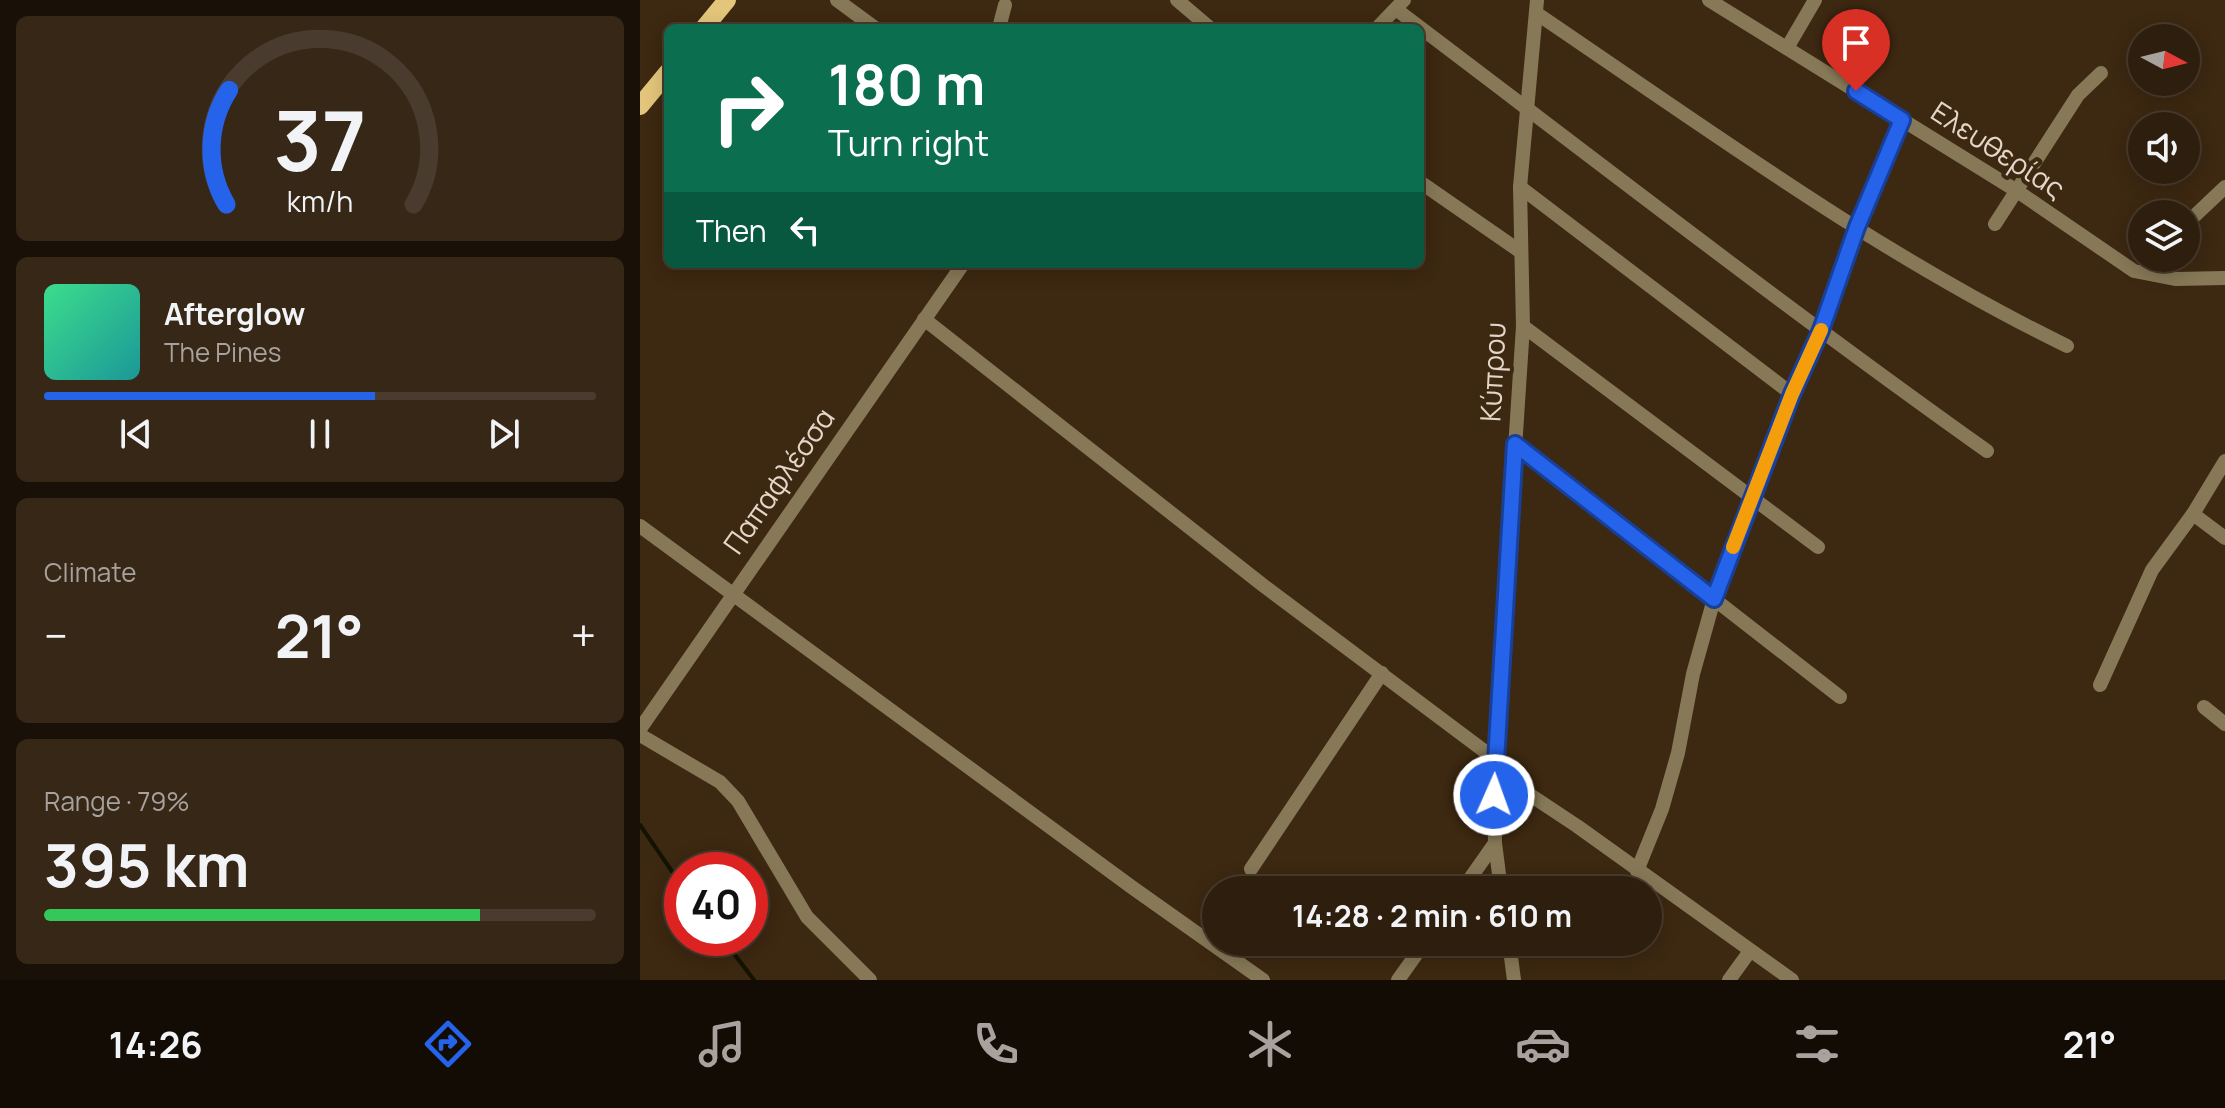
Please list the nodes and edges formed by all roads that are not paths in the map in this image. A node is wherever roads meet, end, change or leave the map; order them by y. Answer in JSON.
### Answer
{"nodes":[{"id":1,"x":727,"y":0,"type":"edge"},
{"id":2,"x":837,"y":0,"type":"edge"},
{"id":3,"x":1177,"y":0,"type":"edge"},
{"id":4,"x":1709,"y":0,"type":"edge"},
{"id":5,"x":1815,"y":0,"type":"edge"},
{"id":6,"x":1005,"y":5,"type":"dead end"},
{"id":7,"x":1401,"y":5,"type":"edge"},
{"id":8,"x":1537,"y":7,"type":"edge"},
{"id":9,"x":707,"y":24,"type":"edge"},
{"id":10,"x":870,"y":24,"type":"edge"},
{"id":11,"x":1000,"y":24,"type":"edge"},
{"id":12,"x":1205,"y":24,"type":"edge"},
{"id":13,"x":1381,"y":24,"type":"edge"},
{"id":14,"x":1787,"y":48,"type":"junction"},
{"id":15,"x":2101,"y":73,"type":"dead end"},
{"id":16,"x":664,"y":77,"type":"edge"},
{"id":17,"x":640,"y":106,"type":"edge"},
{"id":18,"x":1527,"y":108,"type":"junction"},
{"id":19,"x":1902,"y":120,"type":"junction"},
{"id":20,"x":1424,"y":185,"type":"edge"},
{"id":21,"x":1520,"y":187,"type":"junction"},
{"id":22,"x":2225,"y":187,"type":"edge"},
{"id":23,"x":2017,"y":191,"type":"junction"},
{"id":24,"x":2200,"y":211,"type":"edge"},
{"id":25,"x":1995,"y":224,"type":"dead end"},
{"id":26,"x":1857,"y":227,"type":"junction"},
{"id":27,"x":1521,"y":252,"type":"junction"},
{"id":28,"x":2128,"y":267,"type":"edge"},
{"id":29,"x":960,"y":268,"type":"edge"},
{"id":30,"x":2139,"y":272,"type":"edge"},
{"id":31,"x":2225,"y":278,"type":"edge"},
{"id":32,"x":924,"y":319,"type":"junction"},
{"id":33,"x":1523,"y":326,"type":"junction"},
{"id":34,"x":1821,"y":330,"type":"junction"},
{"id":35,"x":2067,"y":346,"type":"dead end"},
{"id":36,"x":1792,"y":394,"type":"junction"},
{"id":37,"x":1515,"y":444,"type":"junction"},
{"id":38,"x":1987,"y":451,"type":"dead end"},
{"id":39,"x":2225,"y":461,"type":"edge"},
{"id":40,"x":1753,"y":496,"type":"junction"},
{"id":41,"x":2193,"y":514,"type":"junction"},
{"id":42,"x":640,"y":526,"type":"edge"},
{"id":43,"x":2225,"y":538,"type":"edge"},
{"id":44,"x":1818,"y":547,"type":"dead end"},
{"id":45,"x":733,"y":593,"type":"junction"},
{"id":46,"x":1714,"y":599,"type":"junction"},
{"id":47,"x":1382,"y":673,"type":"junction"},
{"id":48,"x":2100,"y":685,"type":"dead end"},
{"id":49,"x":1840,"y":697,"type":"dead end"},
{"id":50,"x":2204,"y":707,"type":"dead end"},
{"id":51,"x":2225,"y":724,"type":"edge"},
{"id":52,"x":640,"y":732,"type":"edge"},
{"id":53,"x":1495,"y":765,"type":"junction"},
{"id":54,"x":1495,"y":843,"type":"junction"},
{"id":55,"x":1251,"y":869,"type":"dead end"},
{"id":56,"x":1637,"y":871,"type":"junction"},
{"id":57,"x":1472,"y":876,"type":"edge"},
{"id":58,"x":1499,"y":876,"type":"edge"},
{"id":59,"x":1750,"y":951,"type":"junction"},
{"id":60,"x":1415,"y":956,"type":"edge"},
{"id":61,"x":1511,"y":956,"type":"edge"},
{"id":62,"x":870,"y":980,"type":"edge"},
{"id":63,"x":1263,"y":980,"type":"edge"},
{"id":64,"x":1398,"y":980,"type":"edge"},
{"id":65,"x":1514,"y":980,"type":"edge"},
{"id":66,"x":1729,"y":980,"type":"edge"},
{"id":67,"x":1792,"y":980,"type":"edge"}],
"edges":[{"from":1,"to":9,"type":"main road"},
{"from":2,"to":10,"type":"street"},
{"from":3,"to":12,"type":"street"},
{"from":4,"to":14,"type":"street","name":"Ελευθερίας"},
{"from":5,"to":14,"type":"street"},
{"from":6,"to":11,"type":"street"},
{"from":7,"to":13,"type":"street"},
{"from":7,"to":18,"type":"street"},
{"from":8,"to":18,"type":"street","name":"Κύπρου"},
{"from":8,"to":26,"type":"street"},
{"from":14,"to":19,"type":"street","name":"Ελευθερίας"},
{"from":15,"to":23,"type":"street"},
{"from":16,"to":17,"type":"main road"},
{"from":18,"to":21,"type":"street","name":"Κύπρου"},
{"from":18,"to":34,"type":"street"},
{"from":19,"to":23,"type":"street","name":"Ελευθερίας"},
{"from":19,"to":26,"type":"street"},
{"from":20,"to":27,"type":"street"},
{"from":21,"to":27,"type":"street","name":"Κύπρου"},
{"from":21,"to":36,"type":"street"},
{"from":22,"to":24,"type":"street"},
{"from":23,"to":25,"type":"street"},
{"from":23,"to":28,"type":"street","name":"Ελευθερίας"},
{"from":26,"to":34,"type":"street"},
{"from":26,"to":35,"type":"street"},
{"from":27,"to":33,"type":"street","name":"Κύπρου"},
{"from":29,"to":32,"type":"street","name":"Παπαφλέσσα"},
{"from":30,"to":31,"type":"street","name":"Ελευθερίας"},
{"from":32,"to":45,"type":"street","name":"Παπαφλέσσα"},
{"from":32,"to":47,"type":"street"},
{"from":33,"to":37,"type":"street","name":"Κύπρου"},
{"from":33,"to":40,"type":"street"},
{"from":34,"to":36,"type":"street"},
{"from":34,"to":38,"type":"street"},
{"from":36,"to":40,"type":"street"},
{"from":37,"to":46,"type":"street"},
{"from":37,"to":53,"type":"street","name":"Κύπρου"},
{"from":39,"to":41,"type":"street"},
{"from":40,"to":44,"type":"street"},
{"from":40,"to":46,"type":"street"},
{"from":41,"to":43,"type":"street"},
{"from":41,"to":48,"type":"street"},
{"from":42,"to":45,"type":"street"},
{"from":45,"to":52,"type":"street","name":"Παπαφλέσσα"},
{"from":45,"to":63,"type":"street"},
{"from":46,"to":49,"type":"street"},
{"from":46,"to":56,"type":"street"},
{"from":47,"to":53,"type":"street"},
{"from":47,"to":55,"type":"street"},
{"from":50,"to":51,"type":"street"},
{"from":52,"to":62,"type":"street"},
{"from":53,"to":54,"type":"street","name":"Κύπρου"},
{"from":53,"to":56,"type":"street"},
{"from":54,"to":57,"type":"street"},
{"from":54,"to":58,"type":"street","name":"Κύπρου"},
{"from":56,"to":59,"type":"street"},
{"from":59,"to":66,"type":"street"},
{"from":59,"to":67,"type":"street"},
{"from":60,"to":64,"type":"street"},
{"from":61,"to":65,"type":"street"}]}
